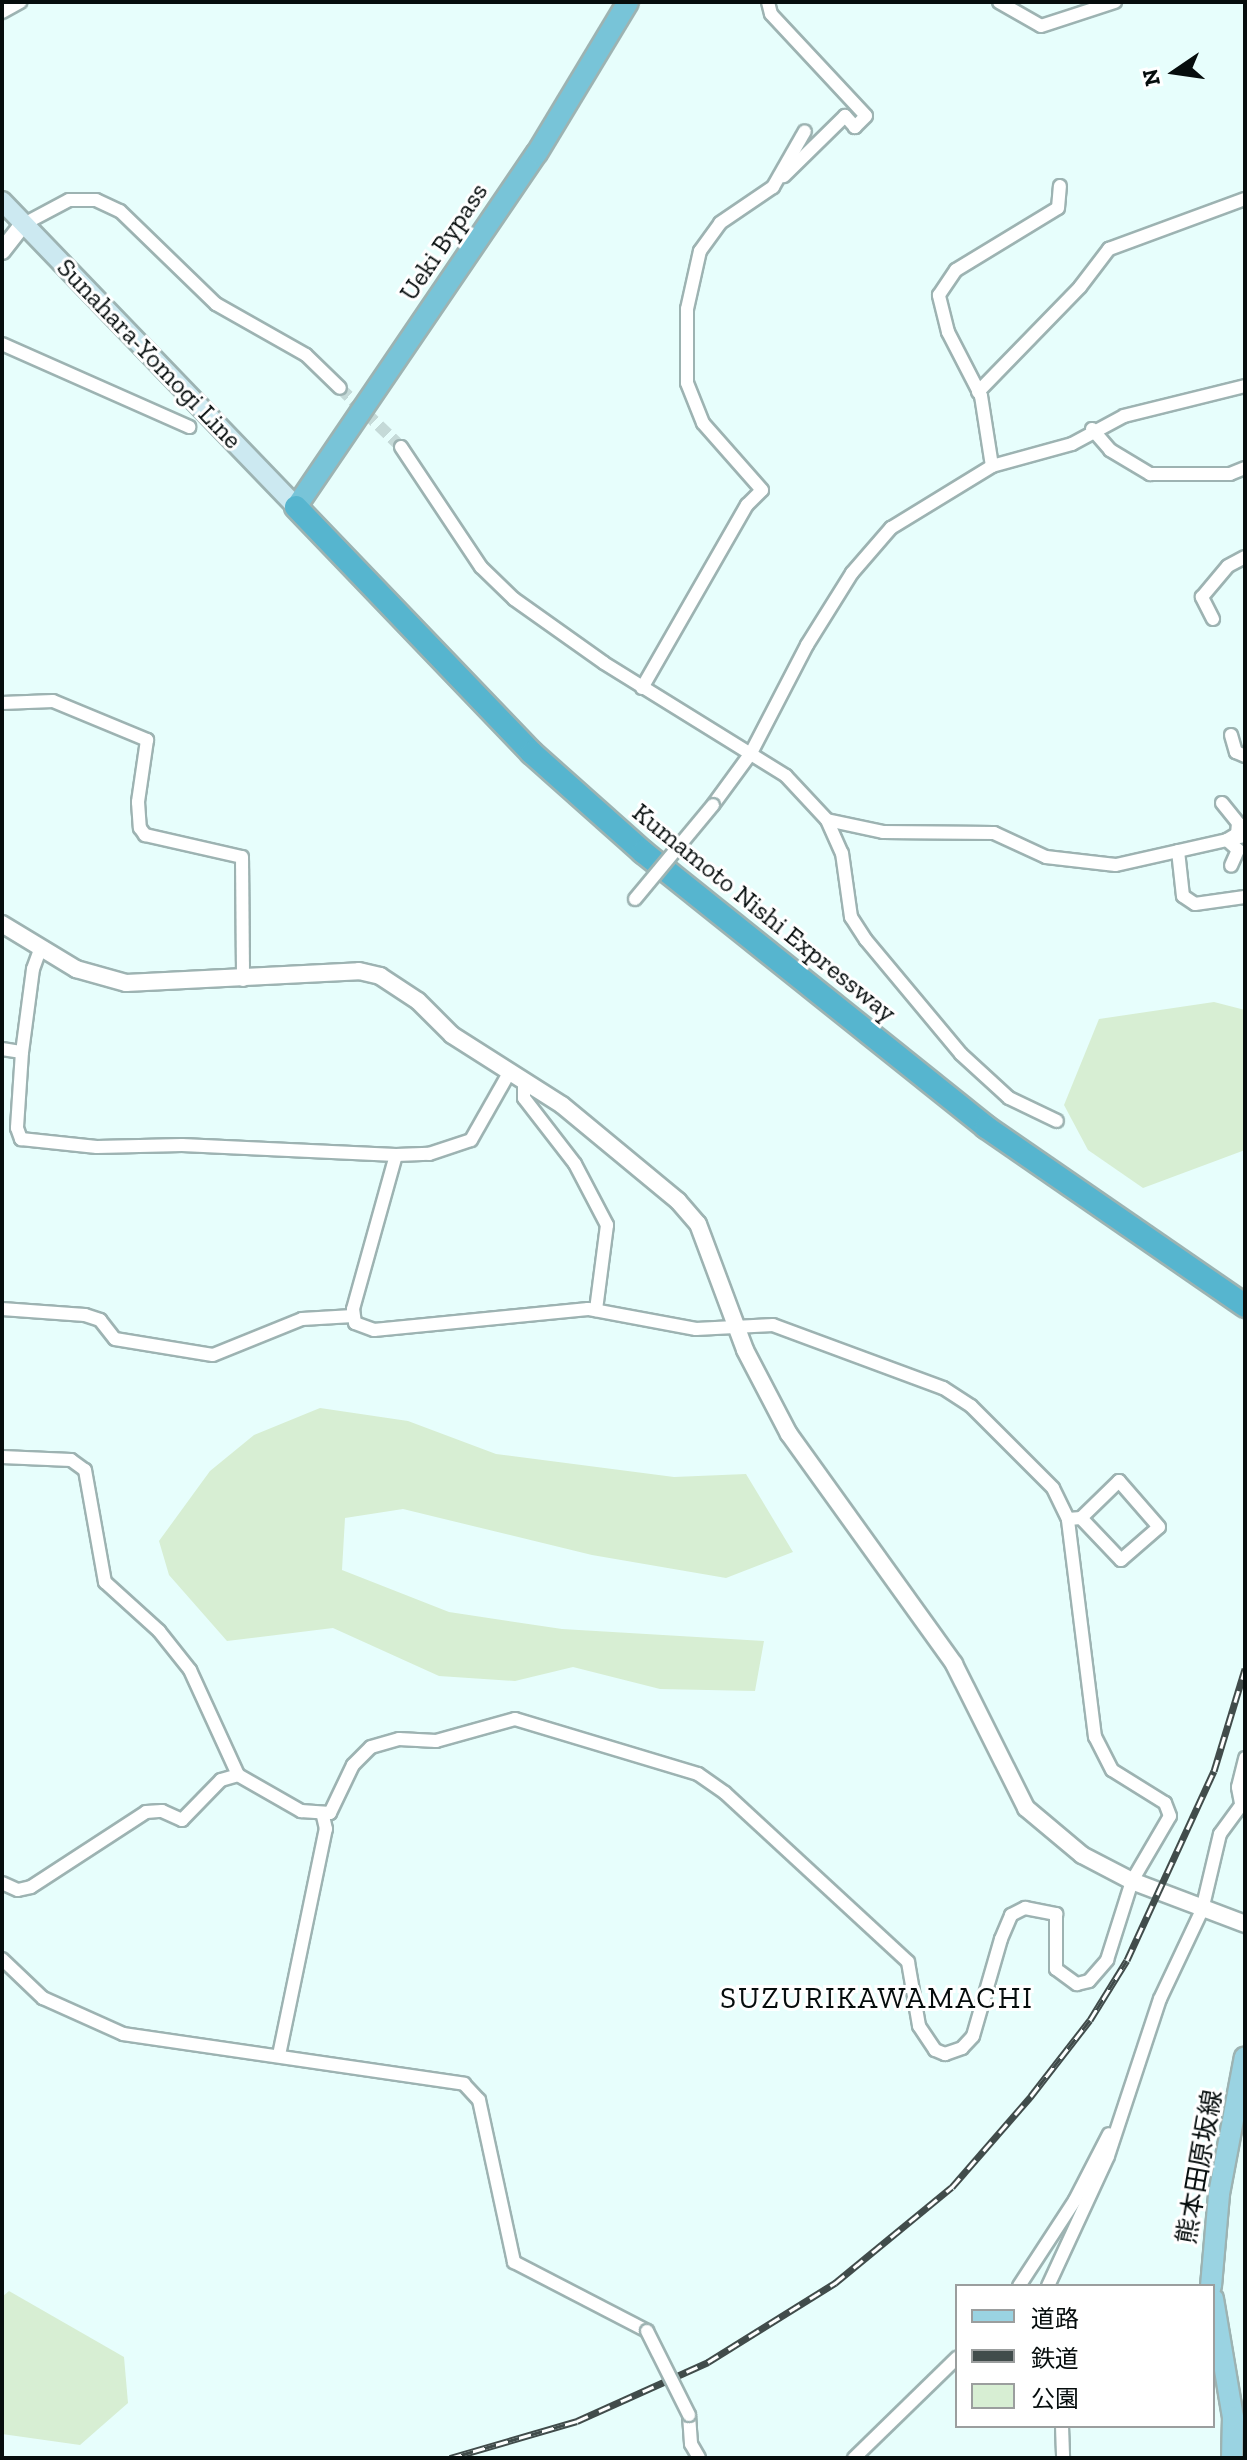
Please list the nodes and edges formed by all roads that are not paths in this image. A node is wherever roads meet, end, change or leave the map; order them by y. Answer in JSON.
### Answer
{"nodes":[{"id":1,"x":20,"y":2,"type":"edge"},
{"id":2,"x":628,"y":2,"type":"edge"},
{"id":3,"x":768,"y":2,"type":"edge"},
{"id":4,"x":999,"y":2,"type":"edge"},
{"id":5,"x":1115,"y":2,"type":"edge"},
{"id":6,"x":2,"y":12,"type":"edge"},
{"id":7,"x":805,"y":131,"type":"dead end"},
{"id":8,"x":1060,"y":186,"type":"dead end"},
{"id":9,"x":773,"y":187,"type":"junction"},
{"id":10,"x":1245,"y":199,"type":"edge"},
{"id":11,"x":2,"y":201,"type":"edge"},
{"id":12,"x":22,"y":225,"type":"junction"},
{"id":13,"x":2,"y":251,"type":"edge"},
{"id":14,"x":2,"y":344,"type":"edge"},
{"id":15,"x":1245,"y":386,"type":"edge"},
{"id":16,"x":340,"y":388,"type":"tunnel mouth"},
{"id":17,"x":978,"y":392,"type":"junction"},
{"id":18,"x":189,"y":427,"type":"dead end"},
{"id":19,"x":1092,"y":429,"type":"junction"},
{"id":20,"x":401,"y":447,"type":"tunnel mouth"},
{"id":21,"x":992,"y":466,"type":"junction"},
{"id":22,"x":1245,"y":468,"type":"edge"},
{"id":23,"x":296,"y":507,"type":"junction"},
{"id":24,"x":1245,"y":557,"type":"edge"},
{"id":25,"x":1213,"y":619,"type":"dead end"},
{"id":26,"x":642,"y":688,"type":"junction"},
{"id":27,"x":2,"y":703,"type":"edge"},
{"id":28,"x":1231,"y":735,"type":"dead end"},
{"id":29,"x":751,"y":753,"type":"junction"},
{"id":30,"x":1245,"y":756,"type":"edge"},
{"id":31,"x":1222,"y":803,"type":"dead end"},
{"id":32,"x":827,"y":820,"type":"junction"},
{"id":33,"x":1245,"y":836,"type":"edge"},
{"id":34,"x":1227,"y":840,"type":"junction"},
{"id":35,"x":1178,"y":851,"type":"junction"},
{"id":36,"x":1231,"y":866,"type":"dead end"},
{"id":37,"x":1245,"y":897,"type":"edge"},
{"id":38,"x":635,"y":899,"type":"dead end"},
{"id":39,"x":2,"y":924,"type":"edge"},
{"id":40,"x":41,"y":947,"type":"junction"},
{"id":41,"x":243,"y":980,"type":"junction"},
{"id":42,"x":2,"y":1049,"type":"edge"},
{"id":43,"x":22,"y":1052,"type":"junction"},
{"id":44,"x":509,"y":1073,"type":"junction"},
{"id":45,"x":524,"y":1081,"type":"junction"},
{"id":46,"x":1057,"y":1121,"type":"dead end"},
{"id":47,"x":396,"y":1155,"type":"junction"},
{"id":48,"x":1245,"y":1306,"type":"edge"},
{"id":49,"x":2,"y":1309,"type":"edge"},
{"id":50,"x":596,"y":1310,"type":"junction"},
{"id":51,"x":353,"y":1316,"type":"junction"},
{"id":52,"x":737,"y":1330,"type":"junction"},
{"id":53,"x":2,"y":1457,"type":"edge"},
{"id":54,"x":1074,"y":1519,"type":"junction"},
{"id":55,"x":1245,"y":1758,"type":"edge"},
{"id":56,"x":238,"y":1775,"type":"junction"},
{"id":57,"x":1243,"y":1801,"type":"edge"},
{"id":58,"x":323,"y":1816,"type":"junction"},
{"id":59,"x":1132,"y":1881,"type":"junction"},
{"id":60,"x":2,"y":1883,"type":"edge"},
{"id":61,"x":1202,"y":1910,"type":"junction"},
{"id":62,"x":1245,"y":1924,"type":"edge"},
{"id":63,"x":2,"y":1959,"type":"edge"},
{"id":64,"x":279,"y":2055,"type":"junction"},
{"id":65,"x":1245,"y":2057,"type":"edge"},
{"id":66,"x":1116,"y":2120,"type":"junction"},
{"id":67,"x":1020,"y":2284,"type":"edge"},
{"id":68,"x":1049,"y":2284,"type":"edge"},
{"id":69,"x":1211,"y":2284,"type":"edge"},
{"id":70,"x":1215,"y":2311,"type":"edge"},
{"id":71,"x":955,"y":2360,"type":"edge"},
{"id":72,"x":1062,"y":2428,"type":"edge"},
{"id":73,"x":699,"y":2458,"type":"edge"},
{"id":74,"x":854,"y":2458,"type":"edge"},
{"id":75,"x":1063,"y":2458,"type":"edge"},
{"id":76,"x":1232,"y":2458,"type":"edge"}],
"edges":[{"from":1,"to":6,"type":"street"},
{"from":2,"to":23,"type":"highway","name":"Ueki Bypass"},
{"from":3,"to":9,"type":"street"},
{"from":4,"to":5,"type":"street"},
{"from":7,"to":9,"type":"street"},
{"from":8,"to":17,"type":"street"},
{"from":9,"to":26,"type":"street"},
{"from":10,"to":17,"type":"street"},
{"from":11,"to":12,"type":"main road","name":"Sunahara-Yomogi Line"},
{"from":12,"to":13,"type":"street"},
{"from":12,"to":16,"type":"street"},
{"from":12,"to":23,"type":"main road","name":"Sunahara-Yomogi Line"},
{"from":14,"to":18,"type":"street"},
{"from":15,"to":19,"type":"street"},
{"from":17,"to":21,"type":"street"},
{"from":19,"to":21,"type":"street"},
{"from":19,"to":22,"type":"street"},
{"from":20,"to":26,"type":"street"},
{"from":21,"to":29,"type":"street"},
{"from":23,"to":48,"type":"highway","name":"Kumamoto Nishi Expressway"},
{"from":24,"to":25,"type":"street"},
{"from":26,"to":29,"type":"street"},
{"from":27,"to":41,"type":"street"},
{"from":28,"to":30,"type":"street"},
{"from":29,"to":32,"type":"street"},
{"from":29,"to":38,"type":"street","bridge":true},
{"from":31,"to":34,"type":"street"},
{"from":32,"to":35,"type":"street"},
{"from":32,"to":46,"type":"street"},
{"from":33,"to":34,"type":"street"},
{"from":34,"to":35,"type":"street"},
{"from":34,"to":36,"type":"street"},
{"from":35,"to":37,"type":"street"},
{"from":39,"to":40,"type":"street"},
{"from":40,"to":41,"type":"street"},
{"from":40,"to":43,"type":"street"},
{"from":41,"to":44,"type":"street"},
{"from":42,"to":43,"type":"street"},
{"from":43,"to":47,"type":"street"},
{"from":44,"to":45,"type":"street"},
{"from":44,"to":47,"type":"street"},
{"from":45,"to":50,"type":"street"},
{"from":45,"to":52,"type":"street"},
{"from":47,"to":51,"type":"street"},
{"from":49,"to":51,"type":"street"},
{"from":50,"to":51,"type":"street"},
{"from":50,"to":52,"type":"street"},
{"from":52,"to":54,"type":"street"},
{"from":52,"to":59,"type":"street"},
{"from":53,"to":56,"type":"street"},
{"from":54,"to":54,"type":"street"},
{"from":54,"to":59,"type":"street"},
{"from":55,"to":57,"type":"street"},
{"from":56,"to":58,"type":"street"},
{"from":56,"to":60,"type":"street"},
{"from":57,"to":61,"type":"street"},
{"from":58,"to":59,"type":"street"},
{"from":58,"to":64,"type":"street"},
{"from":59,"to":61,"type":"street"},
{"from":61,"to":62,"type":"street"},
{"from":61,"to":66,"type":"street"},
{"from":63,"to":64,"type":"street"},
{"from":64,"to":73,"type":"street","bridge":true},
{"from":65,"to":69,"type":"main road","name":"熊本田原坂線"},
{"from":66,"to":67,"type":"street"},
{"from":66,"to":68,"type":"street"},
{"from":70,"to":76,"type":"main road"},
{"from":71,"to":74,"type":"street"},
{"from":72,"to":75,"type":"street"}]}
